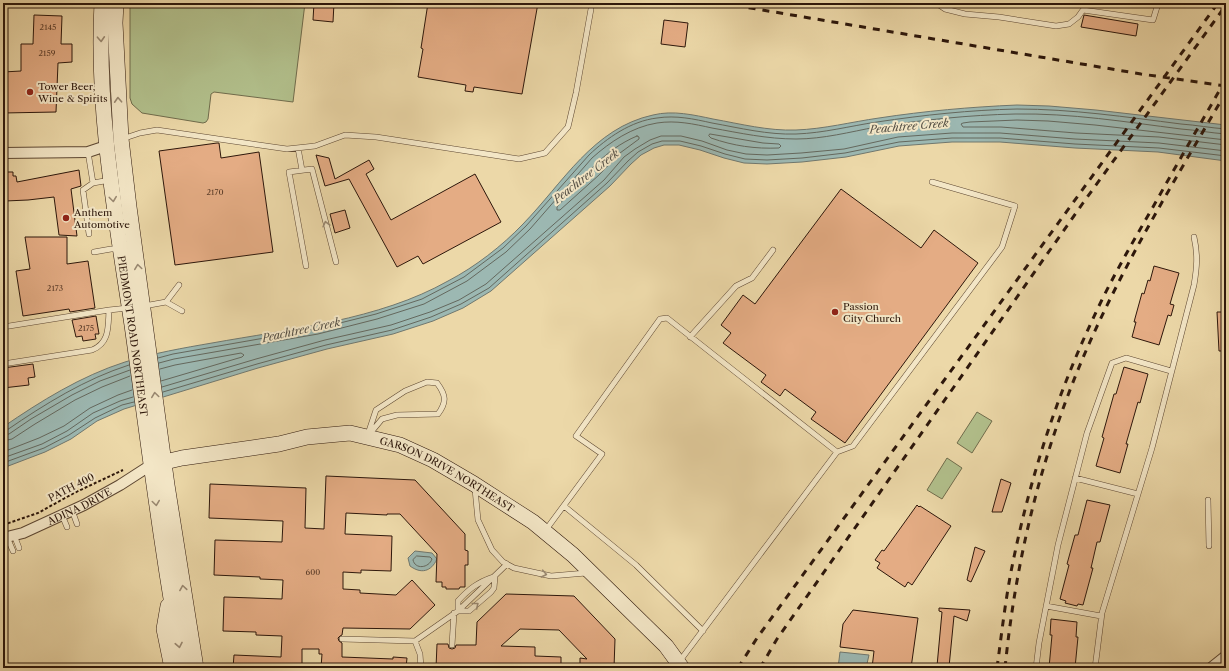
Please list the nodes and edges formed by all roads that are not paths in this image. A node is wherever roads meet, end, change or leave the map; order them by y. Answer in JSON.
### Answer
{"nodes":[{"id":1,"x":102,"y":3,"type":"edge"},
{"id":2,"x":116,"y":3,"type":"edge"},
{"id":3,"x":936,"y":3,"type":"edge"},
{"id":4,"x":1156,"y":3,"type":"edge"},
{"id":5,"x":591,"y":9,"type":"dead end"},
{"id":6,"x":121,"y":139,"type":"junction"},
{"id":7,"x":106,"y":146,"type":"junction"},
{"id":8,"x":298,"y":148,"type":"junction"},
{"id":9,"x":88,"y":152,"type":"junction"},
{"id":10,"x":3,"y":153,"type":"edge"},
{"id":11,"x":302,"y":170,"type":"junction"},
{"id":12,"x":110,"y":180,"type":"junction"},
{"id":13,"x":932,"y":182,"type":"dead end"},
{"id":14,"x":93,"y":183,"type":"junction"},
{"id":15,"x":89,"y":234,"type":"dead end"},
{"id":16,"x":1194,"y":237,"type":"dead end"},
{"id":17,"x":120,"y":249,"type":"junction"},
{"id":18,"x":773,"y":250,"type":"dead end"},
{"id":19,"x":94,"y":252,"type":"dead end"},
{"id":20,"x":336,"y":262,"type":"dead end"},
{"id":21,"x":306,"y":266,"type":"dead end"},
{"id":22,"x":179,"y":285,"type":"dead end"},
{"id":23,"x":166,"y":302,"type":"junction"},
{"id":24,"x":136,"y":307,"type":"junction"},
{"id":25,"x":109,"y":310,"type":"junction"},
{"id":26,"x":182,"y":311,"type":"dead end"},
{"id":27,"x":3,"y":327,"type":"edge"},
{"id":28,"x":690,"y":336,"type":"junction"},
{"id":29,"x":3,"y":364,"type":"edge"},
{"id":30,"x":1171,"y":371,"type":"junction"},
{"id":31,"x":367,"y":437,"type":"junction"},
{"id":32,"x":837,"y":452,"type":"junction"},
{"id":33,"x":158,"y":463,"type":"junction"},
{"id":34,"x":1076,"y":478,"type":"junction"},
{"id":35,"x":474,"y":484,"type":"junction"},
{"id":36,"x":1138,"y":494,"type":"junction"},
{"id":37,"x":1208,"y":500,"type":"dead end"},
{"id":38,"x":564,"y":506,"type":"junction"},
{"id":39,"x":67,"y":512,"type":"junction"},
{"id":40,"x":76,"y":524,"type":"dead end"},
{"id":41,"x":68,"y":527,"type":"dead end"},
{"id":42,"x":544,"y":532,"type":"junction"},
{"id":43,"x":8,"y":536,"type":"edge"},
{"id":44,"x":1208,"y":546,"type":"dead end"},
{"id":45,"x":19,"y":548,"type":"dead end"},
{"id":46,"x":13,"y":551,"type":"dead end"},
{"id":47,"x":507,"y":564,"type":"junction"},
{"id":48,"x":591,"y":572,"type":"junction"},
{"id":49,"x":495,"y":576,"type":"junction"},
{"id":50,"x":170,"y":593,"type":"junction"},
{"id":51,"x":1046,"y":606,"type":"junction"},
{"id":52,"x":456,"y":612,"type":"junction"},
{"id":53,"x":1101,"y":616,"type":"junction"},
{"id":54,"x":703,"y":631,"type":"junction"},
{"id":55,"x":342,"y":639,"type":"dead end"},
{"id":56,"x":415,"y":641,"type":"junction"},
{"id":57,"x":452,"y":644,"type":"dead end"},
{"id":58,"x":1226,"y":656,"type":"edge"},
{"id":59,"x":680,"y":665,"type":"edge"},
{"id":60,"x":172,"y":668,"type":"edge"},
{"id":61,"x":183,"y":668,"type":"edge"},
{"id":62,"x":196,"y":668,"type":"edge"},
{"id":63,"x":421,"y":668,"type":"edge"},
{"id":64,"x":1036,"y":668,"type":"edge"},
{"id":65,"x":1095,"y":668,"type":"edge"},
{"id":66,"x":1211,"y":668,"type":"edge"}],
"edges":[{"from":1,"to":7,"type":"main road","name":"PIEDMONT ROAD NORTHEAST","one_way":true},
{"from":6,"to":2,"type":"main road","name":"PIEDMONT ROAD NORTHEAST","one_way":true},
{"from":3,"to":4,"type":"lane"},
{"from":5,"to":8,"type":"lane"},
{"from":6,"to":7,"type":"lane"},
{"from":6,"to":8,"type":"lane"},
{"from":24,"to":6,"type":"main road","name":"PIEDMONT ROAD NORTHEAST","one_way":true},
{"from":7,"to":9,"type":"street"},
{"from":7,"to":12,"type":"main road","name":"PIEDMONT ROAD NORTHEAST"},
{"from":8,"to":11,"type":"lane"},
{"from":9,"to":10,"type":"street"},
{"from":9,"to":14,"type":"lane"},
{"from":20,"to":11,"type":"lane","one_way":true},
{"from":11,"to":21,"type":"lane"},
{"from":12,"to":14,"type":"lane"},
{"from":12,"to":17,"type":"main road","name":"PIEDMONT ROAD NORTHEAST","one_way":true},
{"from":13,"to":32,"type":"lane"},
{"from":14,"to":15,"type":"lane"},
{"from":16,"to":30,"type":"lane"},
{"from":17,"to":19,"type":"lane"},
{"from":17,"to":24,"type":"main road","name":"PIEDMONT ROAD NORTHEAST"},
{"from":18,"to":28,"type":"lane"},
{"from":22,"to":23,"type":"lane"},
{"from":23,"to":24,"type":"lane"},
{"from":23,"to":26,"type":"lane"},
{"from":24,"to":25,"type":"lane"},
{"from":24,"to":33,"type":"main road","name":"PIEDMONT ROAD NORTHEAST"},
{"from":25,"to":27,"type":"lane"},
{"from":25,"to":29,"type":"lane"},
{"from":28,"to":32,"type":"lane"},
{"from":28,"to":38,"type":"lane"},
{"from":30,"to":34,"type":"lane"},
{"from":30,"to":36,"type":"lane"},
{"from":31,"to":31,"type":"lane"},
{"from":31,"to":33,"type":"main road","name":"GARSON DRIVE NORTHEAST"},
{"from":31,"to":35,"type":"main road","name":"GARSON DRIVE NORTHEAST"},
{"from":32,"to":54,"type":"lane"},
{"from":33,"to":39,"type":"street","name":"ADINA DRIVE"},
{"from":33,"to":50,"type":"main road","name":"PIEDMONT ROAD NORTHEAST","one_way":true},
{"from":62,"to":33,"type":"main road","name":"PIEDMONT ROAD NORTHEAST","one_way":true},
{"from":34,"to":36,"type":"lane"},
{"from":34,"to":51,"type":"lane"},
{"from":35,"to":42,"type":"main road","name":"GARSON DRIVE NORTHEAST"},
{"from":35,"to":47,"type":"lane"},
{"from":36,"to":53,"type":"lane"},
{"from":37,"to":44,"type":"lane"},
{"from":38,"to":42,"type":"lane"},
{"from":38,"to":54,"type":"lane"},
{"from":39,"to":40,"type":"lane"},
{"from":39,"to":41,"type":"lane"},
{"from":39,"to":43,"type":"street","name":"ADINA DRIVE"},
{"from":42,"to":48,"type":"main road","name":"GARSON DRIVE NORTHEAST"},
{"from":43,"to":45,"type":"lane"},
{"from":43,"to":46,"type":"lane"},
{"from":47,"to":48,"type":"lane","one_way":true},
{"from":47,"to":49,"type":"lane"},
{"from":48,"to":59,"type":"main road","name":"GARSON DRIVE NORTHEAST"},
{"from":49,"to":52,"type":"lane"},
{"from":52,"to":49,"type":"lane","one_way":true},
{"from":50,"to":60,"type":"main road"},
{"from":50,"to":61,"type":"main road","name":"PIEDMONT ROAD NORTHEAST","one_way":true},
{"from":51,"to":53,"type":"lane"},
{"from":51,"to":64,"type":"lane"},
{"from":52,"to":56,"type":"lane"},
{"from":52,"to":57,"type":"lane"},
{"from":53,"to":65,"type":"lane"},
{"from":54,"to":59,"type":"lane"},
{"from":55,"to":56,"type":"lane"},
{"from":56,"to":63,"type":"lane"},
{"from":58,"to":66,"type":"street"}]}
